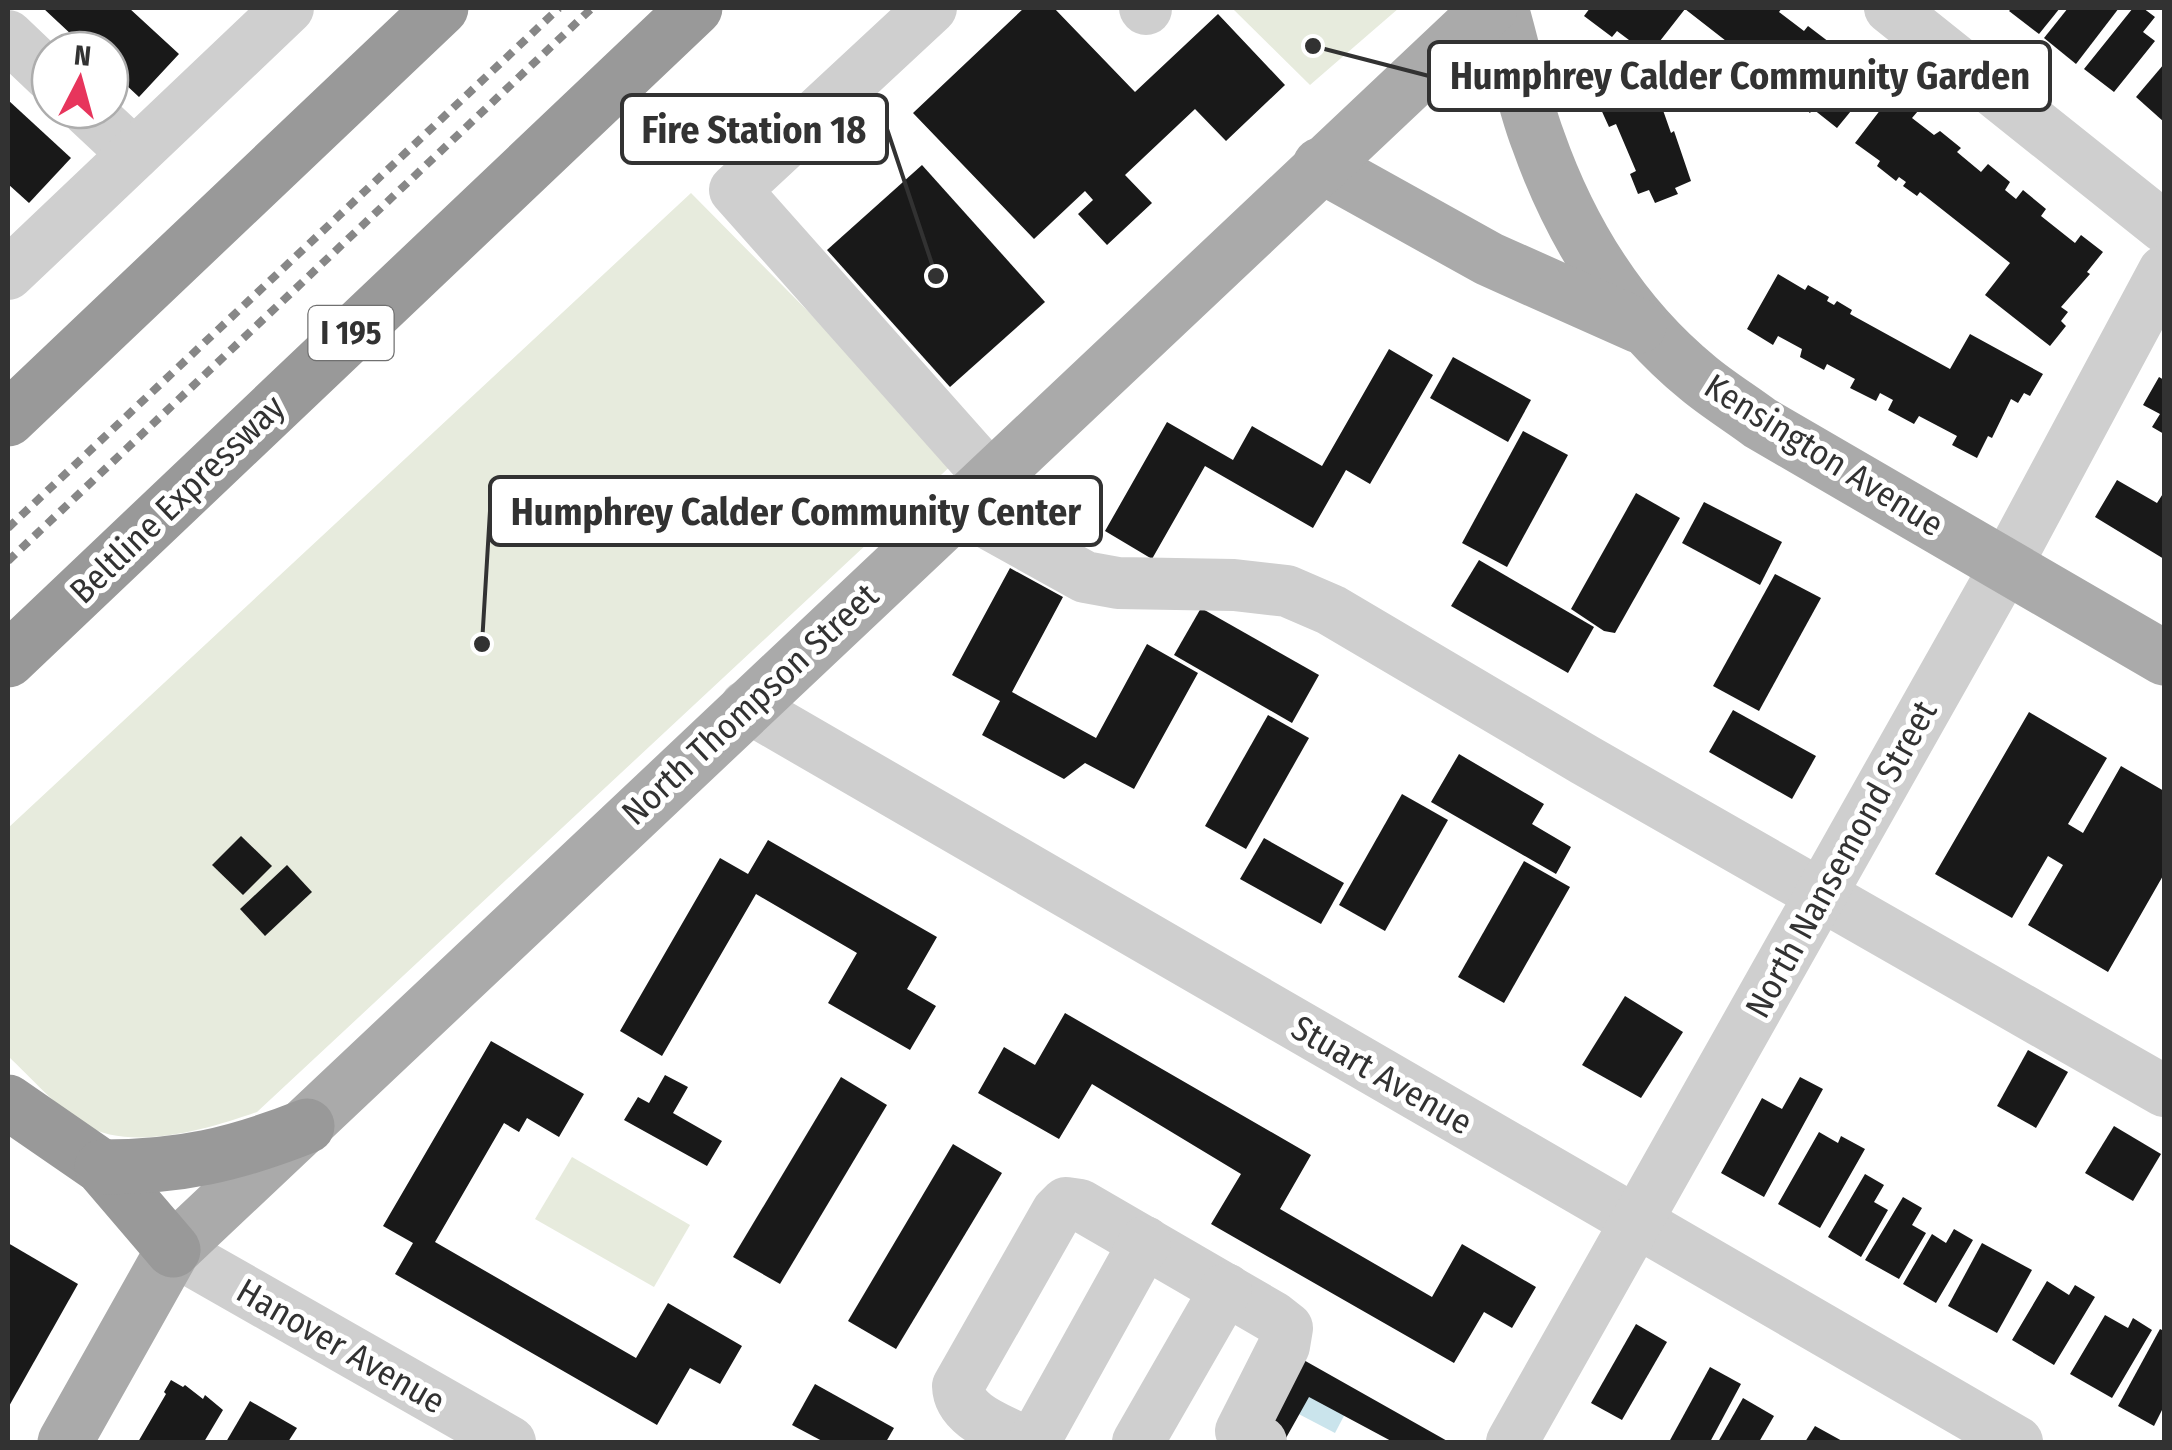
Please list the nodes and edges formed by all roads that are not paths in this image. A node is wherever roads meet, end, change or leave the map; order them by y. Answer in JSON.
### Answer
{"nodes":[{"id":1,"x":288,"y":8,"type":"edge"},
{"id":2,"x":441,"y":8,"type":"edge"},
{"id":3,"x":695,"y":8,"type":"edge"},
{"id":4,"x":932,"y":8,"type":"edge"},
{"id":5,"x":1490,"y":8,"type":"edge"},
{"id":6,"x":1501,"y":8,"type":"edge"},
{"id":7,"x":1890,"y":8,"type":"edge"},
{"id":8,"x":8,"y":36,"type":"edge"},
{"id":9,"x":30,"y":57,"type":"edge"},
{"id":10,"x":108,"y":130,"type":"edge"},
{"id":11,"x":134,"y":154,"type":"junction"},
{"id":12,"x":1320,"y":166,"type":"junction"},
{"id":13,"x":2164,"y":227,"type":"edge"},
{"id":14,"x":2164,"y":272,"type":"edge"},
{"id":15,"x":8,"y":274,"type":"edge"},
{"id":16,"x":1646,"y":329,"type":"junction"},
{"id":17,"x":8,"y":419,"type":"edge"},
{"id":18,"x":975,"y":492,"type":"junction"},
{"id":19,"x":2006,"y":566,"type":"junction"},
{"id":20,"x":2164,"y":658,"type":"edge"},
{"id":21,"x":8,"y":660,"type":"edge"},
{"id":22,"x":746,"y":706,"type":"junction"},
{"id":23,"x":1822,"y":893,"type":"junction"},
{"id":24,"x":2164,"y":1090,"type":"edge"},
{"id":25,"x":8,"y":1102,"type":"edge"},
{"id":26,"x":307,"y":1126,"type":"junction"},
{"id":27,"x":102,"y":1167,"type":"junction"},
{"id":28,"x":1636,"y":1222,"type":"junction"},
{"id":29,"x":1145,"y":1242,"type":"junction"},
{"id":30,"x":173,"y":1250,"type":"junction"},
{"id":31,"x":1226,"y":1288,"type":"junction"},
{"id":32,"x":1245,"y":1439,"type":"edge"},
{"id":33,"x":64,"y":1442,"type":"edge"},
{"id":34,"x":510,"y":1442,"type":"edge"},
{"id":35,"x":1025,"y":1442,"type":"edge"},
{"id":36,"x":1034,"y":1442,"type":"edge"},
{"id":37,"x":1138,"y":1442,"type":"edge"},
{"id":38,"x":1512,"y":1442,"type":"edge"},
{"id":39,"x":2017,"y":1442,"type":"edge"}],
"edges":[{"from":1,"to":11,"type":"street"},
{"from":2,"to":17,"type":"highway"},
{"from":3,"to":21,"type":"highway","name":"Beltline Expressway","number":"I 195"},
{"from":4,"to":18,"type":"street"},
{"from":5,"to":12,"type":"main road","name":"North Thompson Street"},
{"from":6,"to":16,"type":"main road","name":"Kensington Avenue"},
{"from":7,"to":13,"type":"street"},
{"from":8,"to":9,"type":"street"},
{"from":10,"to":11,"type":"street"},
{"from":11,"to":15,"type":"street"},
{"from":12,"to":16,"type":"main road"},
{"from":12,"to":18,"type":"main road","name":"North Thompson Street"},
{"from":14,"to":19,"type":"street","name":"North Nansemond Street"},
{"from":16,"to":19,"type":"main road","name":"Kensington Avenue"},
{"from":18,"to":22,"type":"main road","name":"North Thompson Street"},
{"from":18,"to":23,"type":"street"},
{"from":19,"to":20,"type":"main road","name":"Kensington Avenue"},
{"from":19,"to":23,"type":"street","name":"North Nansemond Street"},
{"from":22,"to":26,"type":"main road","name":"North Thompson Street"},
{"from":22,"to":28,"type":"street","name":"Stuart Avenue"},
{"from":23,"to":24,"type":"street"},
{"from":23,"to":28,"type":"street","name":"North Nansemond Street"},
{"from":25,"to":27,"type":"highway"},
{"from":26,"to":27,"type":"highway"},
{"from":26,"to":30,"type":"main road","name":"North Thompson Street"},
{"from":27,"to":30,"type":"highway"},
{"from":28,"to":38,"type":"street","name":"North Nansemond Street"},
{"from":28,"to":39,"type":"street","name":"Stuart Avenue"},
{"from":29,"to":31,"type":"street"},
{"from":29,"to":35,"type":"street"},
{"from":29,"to":36,"type":"street"},
{"from":30,"to":33,"type":"main road","name":"North Thompson Street"},
{"from":30,"to":34,"type":"street","name":"Hanover Avenue"},
{"from":31,"to":32,"type":"street"},
{"from":31,"to":37,"type":"street"}]}
